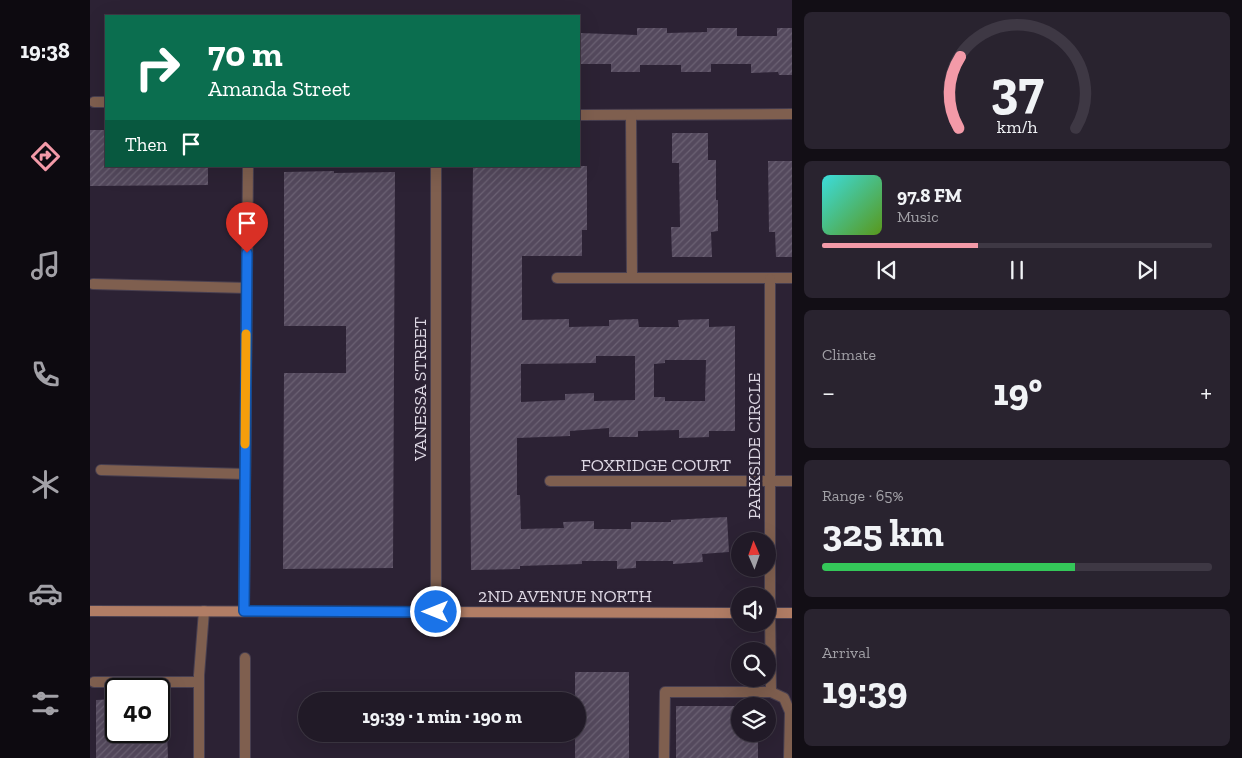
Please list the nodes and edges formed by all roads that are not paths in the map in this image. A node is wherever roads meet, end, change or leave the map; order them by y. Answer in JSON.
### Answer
{"nodes":[{"id":1,"x":94,"y":102,"type":"dead end"},
{"id":2,"x":105,"y":102,"type":"edge"},
{"id":3,"x":792,"y":114,"type":"edge"},
{"id":4,"x":580,"y":115,"type":"edge"},
{"id":5,"x":631,"y":115,"type":"junction"},
{"id":6,"x":248,"y":167,"type":"edge"},
{"id":7,"x":436,"y":167,"type":"edge"},
{"id":8,"x":557,"y":278,"type":"dead end"},
{"id":9,"x":632,"y":278,"type":"junction"},
{"id":10,"x":792,"y":278,"type":"edge"},
{"id":11,"x":770,"y":279,"type":"junction"},
{"id":12,"x":93,"y":284,"type":"dead end"},
{"id":13,"x":246,"y":288,"type":"junction"},
{"id":14,"x":101,"y":470,"type":"dead end"},
{"id":15,"x":245,"y":474,"type":"junction"},
{"id":16,"x":550,"y":481,"type":"dead end"},
{"id":17,"x":770,"y":481,"type":"junction"},
{"id":18,"x":792,"y":481,"type":"edge"},
{"id":19,"x":769,"y":587,"type":"edge"},
{"id":20,"x":90,"y":611,"type":"edge"},
{"id":21,"x":204,"y":611,"type":"junction"},
{"id":22,"x":244,"y":611,"type":"junction"},
{"id":23,"x":436,"y":612,"type":"junction"},
{"id":24,"x":731,"y":613,"type":"edge"},
{"id":25,"x":776,"y":613,"type":"edge"},
{"id":26,"x":792,"y":613,"type":"edge"},
{"id":27,"x":769,"y":632,"type":"edge"},
{"id":28,"x":245,"y":658,"type":"dead end"},
{"id":29,"x":94,"y":682,"type":"dead end"},
{"id":30,"x":199,"y":682,"type":"junction"},
{"id":31,"x":771,"y":692,"type":"junction"},
{"id":32,"x":199,"y":758,"type":"edge"},
{"id":33,"x":245,"y":758,"type":"edge"},
{"id":34,"x":664,"y":758,"type":"edge"},
{"id":35,"x":789,"y":758,"type":"edge"}],
"edges":[{"from":1,"to":2,"type":"street"},
{"from":3,"to":5,"type":"street"},
{"from":4,"to":5,"type":"street"},
{"from":5,"to":9,"type":"street"},
{"from":6,"to":13,"type":"street"},
{"from":7,"to":23,"type":"street","name":"VANESSA STREET"},
{"from":8,"to":9,"type":"street"},
{"from":9,"to":11,"type":"street"},
{"from":10,"to":11,"type":"street"},
{"from":11,"to":17,"type":"street","name":"PARKSIDE CIRCLE"},
{"from":12,"to":13,"type":"street"},
{"from":13,"to":15,"type":"street"},
{"from":14,"to":15,"type":"street"},
{"from":15,"to":22,"type":"street"},
{"from":16,"to":17,"type":"street","name":"FOXRIDGE COURT"},
{"from":17,"to":18,"type":"street","name":"FOXRIDGE COURT"},
{"from":17,"to":19,"type":"street","name":"PARKSIDE CIRCLE"},
{"from":20,"to":21,"type":"street","name":"2ND AVENUE NORTH"},
{"from":21,"to":22,"type":"street","name":"2ND AVENUE NORTH"},
{"from":21,"to":30,"type":"street"},
{"from":22,"to":23,"type":"street","name":"2ND AVENUE NORTH"},
{"from":23,"to":24,"type":"street","name":"2ND AVENUE NORTH"},
{"from":25,"to":26,"type":"street"},
{"from":27,"to":31,"type":"street","name":"PARKSIDE CIRCLE"},
{"from":28,"to":33,"type":"street"},
{"from":29,"to":30,"type":"street"},
{"from":30,"to":32,"type":"street"},
{"from":31,"to":34,"type":"street"},
{"from":31,"to":35,"type":"street"}]}
